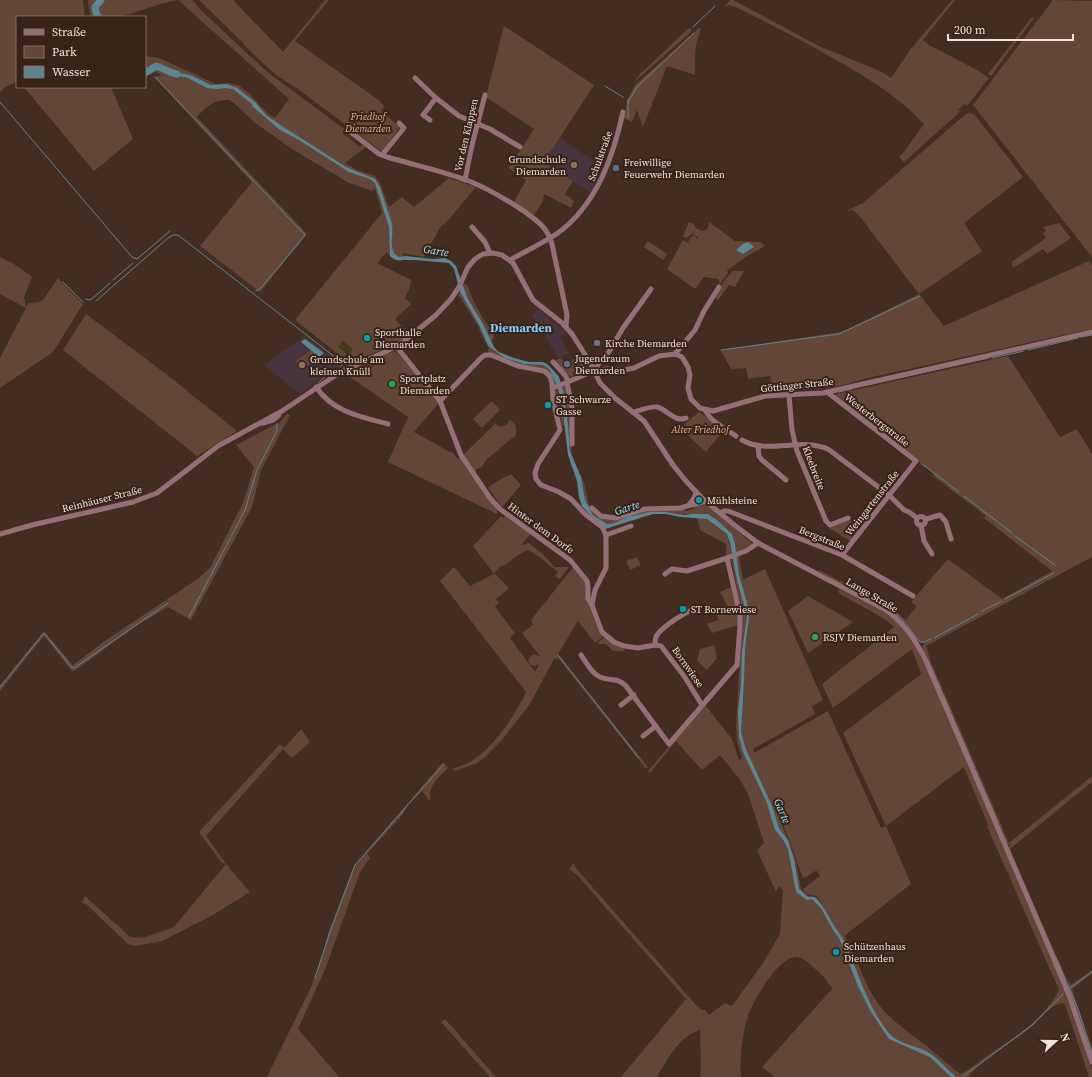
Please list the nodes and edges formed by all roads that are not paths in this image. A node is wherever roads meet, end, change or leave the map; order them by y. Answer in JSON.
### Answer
{"nodes":[{"id":1,"x":415,"y":78,"type":"dead end"},
{"id":2,"x":485,"y":95,"type":"dead end"},
{"id":3,"x":436,"y":98,"type":"junction"},
{"id":4,"x":623,"y":112,"type":"dead end"},
{"id":5,"x":430,"y":120,"type":"dead end"},
{"id":6,"x":399,"y":123,"type":"dead end"},
{"id":7,"x":478,"y":124,"type":"junction"},
{"id":8,"x":348,"y":130,"type":"dead end"},
{"id":9,"x":520,"y":147,"type":"dead end"},
{"id":10,"x":382,"y":155,"type":"junction"},
{"id":11,"x":465,"y":180,"type":"junction"},
{"id":12,"x":472,"y":227,"type":"dead end"},
{"id":13,"x":550,"y":238,"type":"junction"},
{"id":14,"x":490,"y":253,"type":"junction"},
{"id":15,"x":510,"y":260,"type":"junction"},
{"id":16,"x":719,"y":287,"type":"dead end"},
{"id":17,"x":651,"y":289,"type":"dead end"},
{"id":18,"x":566,"y":327,"type":"junction"},
{"id":19,"x":1092,"y":332,"type":"edge"},
{"id":20,"x":396,"y":346,"type":"junction"},
{"id":21,"x":675,"y":354,"type":"junction"},
{"id":22,"x":553,"y":362,"type":"dead end"},
{"id":23,"x":594,"y":371,"type":"junction"},
{"id":24,"x":566,"y":382,"type":"junction"},
{"id":25,"x":554,"y":387,"type":"junction"},
{"id":26,"x":316,"y":388,"type":"junction"},
{"id":27,"x":827,"y":392,"type":"junction"},
{"id":28,"x":789,"y":395,"type":"junction"},
{"id":29,"x":440,"y":401,"type":"junction"},
{"id":30,"x":705,"y":410,"type":"junction"},
{"id":31,"x":634,"y":412,"type":"junction"},
{"id":32,"x":686,"y":418,"type":"dead end"},
{"id":33,"x":388,"y":424,"type":"dead end"},
{"id":34,"x":736,"y":436,"type":"dead end"},
{"id":35,"x":742,"y":440,"type":"dead end"},
{"id":36,"x":572,"y":444,"type":"dead end"},
{"id":37,"x":795,"y":444,"type":"junction"},
{"id":38,"x":758,"y":446,"type":"junction"},
{"id":39,"x":916,"y":461,"type":"joint"},
{"id":40,"x":786,"y":480,"type":"dead end"},
{"id":41,"x":696,"y":492,"type":"junction"},
{"id":42,"x":889,"y":495,"type":"junction"},
{"id":43,"x":706,"y":501,"type":"junction"},
{"id":44,"x":689,"y":506,"type":"junction"},
{"id":45,"x":592,"y":508,"type":"dead end"},
{"id":46,"x":720,"y":513,"type":"junction"},
{"id":47,"x":848,"y":518,"type":"dead end"},
{"id":48,"x":917,"y":518,"type":"junction"},
{"id":49,"x":926,"y":519,"type":"junction"},
{"id":50,"x":631,"y":526,"type":"dead end"},
{"id":51,"x":921,"y":526,"type":"junction"},
{"id":52,"x":0,"y":534,"type":"edge"},
{"id":53,"x":606,"y":535,"type":"junction"},
{"id":54,"x":951,"y":539,"type":"dead end"},
{"id":55,"x":758,"y":543,"type":"junction"},
{"id":56,"x":932,"y":554,"type":"dead end"},
{"id":57,"x":842,"y":555,"type":"junction"},
{"id":58,"x":730,"y":557,"type":"junction"},
{"id":59,"x":665,"y":574,"type":"dead end"},
{"id":60,"x":914,"y":596,"type":"dead end"},
{"id":61,"x":592,"y":605,"type":"junction"},
{"id":62,"x":696,"y":608,"type":"dead end"},
{"id":63,"x":655,"y":645,"type":"junction"},
{"id":64,"x":582,"y":656,"type":"dead end"},
{"id":65,"x":634,"y":695,"type":"junction"},
{"id":66,"x":621,"y":705,"type":"dead end"},
{"id":67,"x":702,"y":705,"type":"junction"},
{"id":68,"x":656,"y":726,"type":"junction"},
{"id":69,"x":643,"y":736,"type":"dead end"},
{"id":70,"x":1092,"y":1062,"type":"edge"}],
"edges":[{"from":1,"to":3,"type":"street"},
{"from":2,"to":7,"type":"street","name":"Vor den Klappen"},
{"from":3,"to":5,"type":"street"},
{"from":3,"to":7,"type":"street"},
{"from":4,"to":13,"type":"street","name":"Schulstraße"},
{"from":6,"to":10,"type":"street"},
{"from":7,"to":9,"type":"street"},
{"from":7,"to":11,"type":"street","name":"Vor den Klappen"},
{"from":8,"to":10,"type":"street"},
{"from":10,"to":11,"type":"street"},
{"from":11,"to":13,"type":"street"},
{"from":12,"to":14,"type":"street"},
{"from":13,"to":15,"type":"street","name":"Schulstraße"},
{"from":13,"to":18,"type":"street"},
{"from":14,"to":15,"type":"street"},
{"from":14,"to":20,"type":"street","name":"Reinhäuser Straße"},
{"from":15,"to":18,"type":"street"},
{"from":16,"to":21,"type":"street"},
{"from":17,"to":23,"type":"street"},
{"from":18,"to":23,"type":"street","name":"Lange Straße"},
{"from":19,"to":27,"type":"street","name":"Göttinger Straße"},
{"from":20,"to":26,"type":"street","name":"Reinhäuser Straße"},
{"from":20,"to":29,"type":"street","name":"Hinter dem Dorfe"},
{"from":21,"to":23,"type":"street"},
{"from":21,"to":30,"type":"street"},
{"from":22,"to":24,"type":"street"},
{"from":23,"to":24,"type":"street"},
{"from":23,"to":31,"type":"street","name":"Lange Straße"},
{"from":24,"to":25,"type":"street"},
{"from":24,"to":36,"type":"street"},
{"from":25,"to":29,"type":"street"},
{"from":25,"to":53,"type":"street"},
{"from":26,"to":33,"type":"street"},
{"from":26,"to":52,"type":"street","name":"Reinhäuser Straße"},
{"from":27,"to":28,"type":"street","name":"Göttinger Straße"},
{"from":27,"to":39,"type":"street","name":"Westerbergstraße"},
{"from":28,"to":30,"type":"street","name":"Göttinger Straße"},
{"from":28,"to":37,"type":"street","name":"Kleebreite"},
{"from":29,"to":61,"type":"street","name":"Hinter dem Dorfe"},
{"from":30,"to":34,"type":"street"},
{"from":31,"to":32,"type":"street"},
{"from":31,"to":41,"type":"street","name":"Lange Straße"},
{"from":35,"to":38,"type":"street"},
{"from":37,"to":38,"type":"street"},
{"from":37,"to":42,"type":"street"},
{"from":37,"to":47,"type":"street","name":"Kleebreite"},
{"from":38,"to":40,"type":"street"},
{"from":39,"to":42,"type":"street","name":"Weingartenstraße"},
{"from":41,"to":43,"type":"street","name":"Lange Straße"},
{"from":41,"to":44,"type":"street"},
{"from":42,"to":48,"type":"street"},
{"from":42,"to":57,"type":"street","name":"Weingartenstraße"},
{"from":43,"to":44,"type":"street"},
{"from":43,"to":46,"type":"street","name":"Lange Straße"},
{"from":44,"to":45,"type":"street"},
{"from":46,"to":55,"type":"street","name":"Lange Straße"},
{"from":46,"to":57,"type":"street","name":"Bergstraße"},
{"from":48,"to":49,"type":"street"},
{"from":48,"to":51,"type":"street"},
{"from":49,"to":51,"type":"street"},
{"from":49,"to":54,"type":"street"},
{"from":50,"to":53,"type":"street"},
{"from":51,"to":56,"type":"street"},
{"from":53,"to":61,"type":"street"},
{"from":55,"to":58,"type":"street"},
{"from":55,"to":70,"type":"street","name":"Lange Straße"},
{"from":57,"to":60,"type":"street","name":"Bergstraße"},
{"from":58,"to":59,"type":"street"},
{"from":58,"to":67,"type":"street"},
{"from":61,"to":63,"type":"street"},
{"from":62,"to":63,"type":"street"},
{"from":63,"to":67,"type":"street","name":"Bornwiese"},
{"from":64,"to":65,"type":"street"},
{"from":65,"to":66,"type":"street"},
{"from":65,"to":68,"type":"street"},
{"from":67,"to":68,"type":"street"},
{"from":68,"to":69,"type":"street"}]}
